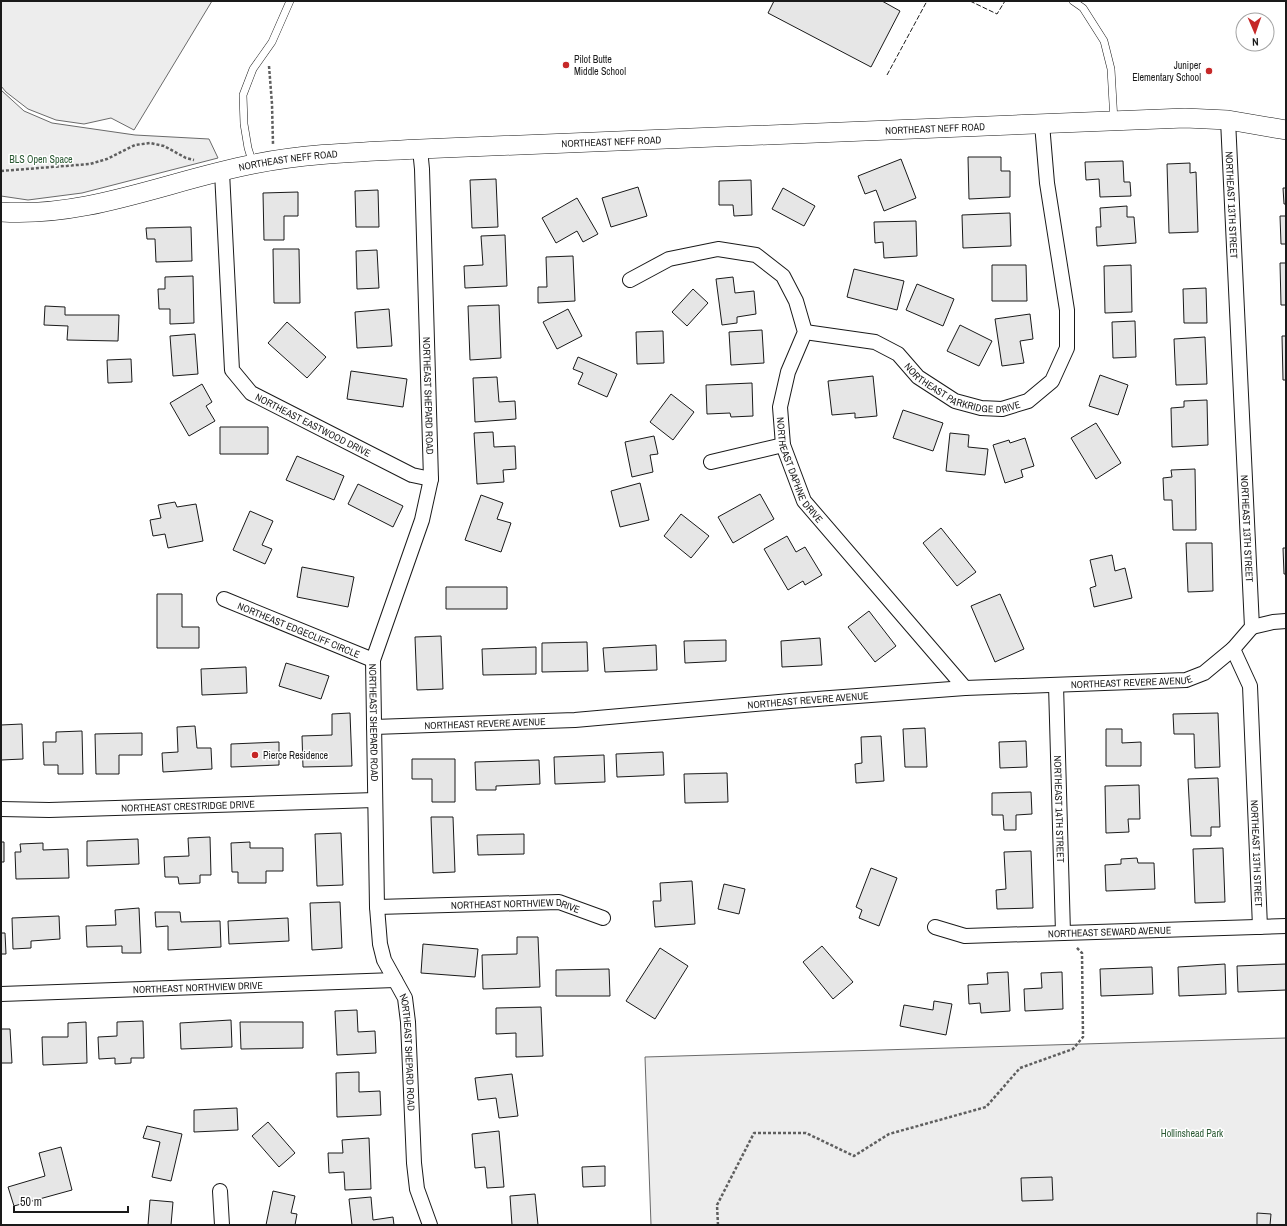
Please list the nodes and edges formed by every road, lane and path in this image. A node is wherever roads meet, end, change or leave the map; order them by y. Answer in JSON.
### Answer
{"nodes":[{"id":1,"x":290,"y":1,"type":"edge"},
{"id":2,"x":1073,"y":1,"type":"edge"},
{"id":3,"x":269,"y":64,"type":"dead end"},
{"id":4,"x":1228,"y":120,"type":"junction"},
{"id":5,"x":1114,"y":121,"type":"junction"},
{"id":6,"x":1042,"y":124,"type":"junction"},
{"id":7,"x":1286,"y":130,"type":"edge"},
{"id":8,"x":272,"y":144,"type":"dead end"},
{"id":9,"x":420,"y":149,"type":"junction"},
{"id":10,"x":200,"y":159,"type":"dead end"},
{"id":11,"x":253,"y":164,"type":"junction"},
{"id":12,"x":1,"y":170,"type":"edge"},
{"id":13,"x":222,"y":172,"type":"junction"},
{"id":14,"x":1,"y":212,"type":"edge"},
{"id":15,"x":630,"y":280,"type":"dead end"},
{"id":16,"x":805,"y":332,"type":"junction"},
{"id":17,"x":783,"y":445,"type":"junction"},
{"id":18,"x":711,"y":462,"type":"dead end"},
{"id":19,"x":431,"y":479,"type":"junction"},
{"id":20,"x":224,"y":599,"type":"dead end"},
{"id":21,"x":1286,"y":621,"type":"edge"},
{"id":22,"x":1252,"y":628,"type":"junction"},
{"id":23,"x":1233,"y":649,"type":"junction"},
{"id":24,"x":373,"y":660,"type":"junction"},
{"id":25,"x":1056,"y":685,"type":"junction"},
{"id":26,"x":965,"y":688,"type":"junction"},
{"id":27,"x":374,"y":727,"type":"junction"},
{"id":28,"x":375,"y":800,"type":"junction"},
{"id":29,"x":1,"y":809,"type":"edge"},
{"id":30,"x":377,"y":907,"type":"junction"},
{"id":31,"x":603,"y":918,"type":"dead end"},
{"id":32,"x":1286,"y":926,"type":"edge"},
{"id":33,"x":935,"y":927,"type":"dead end"},
{"id":34,"x":1260,"y":927,"type":"junction"},
{"id":35,"x":1063,"y":933,"type":"junction"},
{"id":36,"x":395,"y":980,"type":"junction"},
{"id":37,"x":1,"y":994,"type":"edge"},
{"id":38,"x":220,"y":1191,"type":"dead end"},
{"id":39,"x":222,"y":1225,"type":"edge"},
{"id":40,"x":430,"y":1225,"type":"edge"},
{"id":41,"x":718,"y":1225,"type":"edge"}],
"edges":[{"from":1,"to":11,"type":"lane"},
{"from":2,"to":5,"type":"lane"},
{"from":3,"to":8,"type":"path"},
{"from":4,"to":5,"type":"main road","name":"NORTHEAST NEFF ROAD"},
{"from":4,"to":7,"type":"main road","name":"NORTHEAST NEFF ROAD"},
{"from":4,"to":22,"type":"street","name":"NORTHEAST 13TH STREET"},
{"from":5,"to":6,"type":"main road","name":"NORTHEAST NEFF ROAD"},
{"from":6,"to":9,"type":"main road","name":"NORTHEAST NEFF ROAD"},
{"from":6,"to":16,"type":"street","name":"NORTHEAST PARKRIDGE DRIVE"},
{"from":9,"to":11,"type":"main road","name":"NORTHEAST NEFF ROAD"},
{"from":9,"to":19,"type":"street","name":"NORTHEAST SHEPARD ROAD"},
{"from":10,"to":12,"type":"path"},
{"from":11,"to":13,"type":"main road","name":"NORTHEAST NEFF ROAD"},
{"from":13,"to":14,"type":"main road","name":"NORTHEAST NEFF ROAD"},
{"from":13,"to":19,"type":"street","name":"NORTHEAST EASTWOOD DRIVE"},
{"from":15,"to":16,"type":"street"},
{"from":16,"to":17,"type":"street","name":"NORTHEAST DAPHNE DRIVE"},
{"from":17,"to":18,"type":"street"},
{"from":17,"to":26,"type":"street","name":"NORTHEAST DAPHNE DRIVE"},
{"from":19,"to":24,"type":"street","name":"NORTHEAST SHEPARD ROAD"},
{"from":20,"to":24,"type":"street","name":"NORTHEAST EDGECLIFF CIRCLE"},
{"from":21,"to":22,"type":"street"},
{"from":22,"to":23,"type":"street"},
{"from":23,"to":25,"type":"street","name":"NORTHEAST REVERE AVENUE"},
{"from":23,"to":34,"type":"street","name":"NORTHEAST 13TH STREET"},
{"from":24,"to":27,"type":"street","name":"NORTHEAST SHEPARD ROAD"},
{"from":25,"to":26,"type":"street","name":"NORTHEAST REVERE AVENUE"},
{"from":25,"to":35,"type":"street","name":"NORTHEAST 14TH STREET"},
{"from":26,"to":27,"type":"street","name":"NORTHEAST REVERE AVENUE"},
{"from":27,"to":28,"type":"street","name":"NORTHEAST SHEPARD ROAD"},
{"from":28,"to":29,"type":"street","name":"NORTHEAST CRESTRIDGE DRIVE"},
{"from":28,"to":30,"type":"street","name":"NORTHEAST SHEPARD ROAD"},
{"from":30,"to":31,"type":"street","name":"NORTHEAST NORTHVIEW DRIVE"},
{"from":30,"to":36,"type":"street","name":"NORTHEAST SHEPARD ROAD"},
{"from":32,"to":34,"type":"street","name":"NORTHEAST SEWARD AVENUE"},
{"from":33,"to":35,"type":"street","name":"NORTHEAST SEWARD AVENUE"},
{"from":34,"to":35,"type":"street","name":"NORTHEAST SEWARD AVENUE"},
{"from":35,"to":41,"type":"path"},
{"from":36,"to":37,"type":"street","name":"NORTHEAST NORTHVIEW DRIVE"},
{"from":36,"to":40,"type":"street","name":"NORTHEAST SHEPARD ROAD"},
{"from":38,"to":39,"type":"street"}]}
